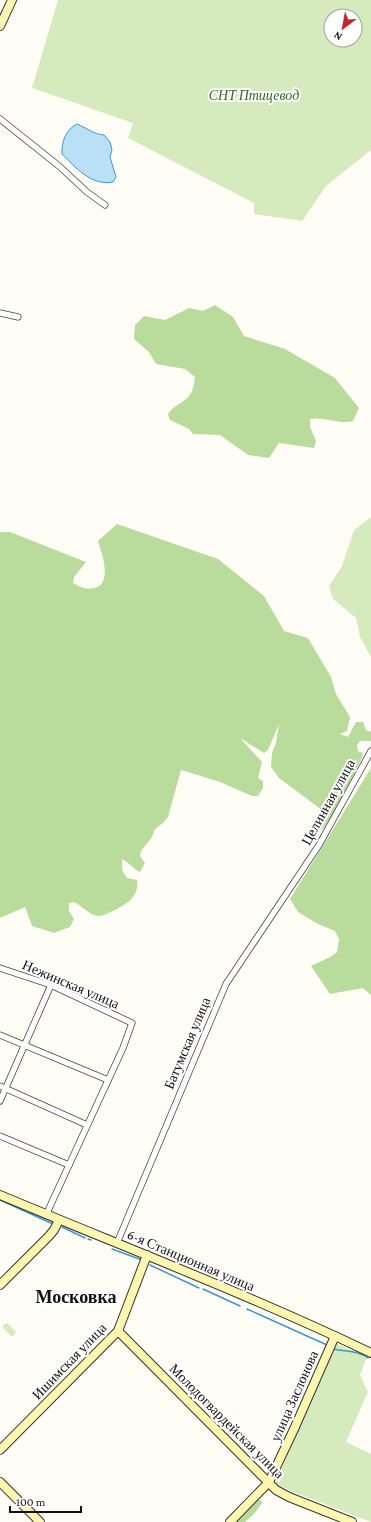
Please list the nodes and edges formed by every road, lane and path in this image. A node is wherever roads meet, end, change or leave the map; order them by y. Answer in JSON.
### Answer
{"nodes":[{"id":1,"x":12,"y":0,"type":"edge"},
{"id":2,"x":0,"y":26,"type":"edge"},
{"id":3,"x":0,"y":119,"type":"edge"},
{"id":4,"x":105,"y":205,"type":"dead end"},
{"id":5,"x":0,"y":313,"type":"edge"},
{"id":6,"x":18,"y":317,"type":"dead end"},
{"id":7,"x":371,"y":751,"type":"edge"},
{"id":8,"x":306,"y":865,"type":"joint"},
{"id":9,"x":0,"y":968,"type":"edge"},
{"id":10,"x":51,"y":985,"type":"junction"},
{"id":11,"x":0,"y":1035,"type":"edge"},
{"id":12,"x":24,"y":1045,"type":"junction"},
{"id":13,"x":108,"y":1080,"type":"junction"},
{"id":14,"x":3,"y":1087,"type":"edge"},
{"id":15,"x":0,"y":1101,"type":"edge"},
{"id":16,"x":88,"y":1125,"type":"junction"},
{"id":17,"x":0,"y":1136,"type":"edge"},
{"id":18,"x":69,"y":1165,"type":"junction"},
{"id":19,"x":0,"y":1195,"type":"edge"},
{"id":20,"x":46,"y":1215,"type":"junction"},
{"id":21,"x":59,"y":1220,"type":"junction"},
{"id":22,"x":117,"y":1243,"type":"junction"},
{"id":23,"x":147,"y":1255,"type":"junction"},
{"id":24,"x":0,"y":1286,"type":"edge"},
{"id":25,"x":118,"y":1330,"type":"junction"},
{"id":26,"x":335,"y":1336,"type":"junction"},
{"id":27,"x":371,"y":1352,"type":"edge"},
{"id":28,"x":0,"y":1450,"type":"edge"},
{"id":29,"x":0,"y":1482,"type":"edge"},
{"id":30,"x":269,"y":1482,"type":"junction"},
{"id":31,"x":40,"y":1522,"type":"edge"},
{"id":32,"x":230,"y":1522,"type":"edge"},
{"id":33,"x":352,"y":1522,"type":"edge"}],
"edges":[{"from":1,"to":2,"type":"street"},
{"from":3,"to":4,"type":"street"},
{"from":5,"to":6,"type":"street"},
{"from":7,"to":8,"type":"street","name":"Целинная улица"},
{"from":8,"to":22,"type":"street","name":"Батумская улица"},
{"from":9,"to":10,"type":"street","name":"Нежинская улица"},
{"from":10,"to":12,"type":"street"},
{"from":10,"to":13,"type":"street","name":"Нежинская улица"},
{"from":11,"to":12,"type":"street"},
{"from":12,"to":13,"type":"street"},
{"from":12,"to":14,"type":"street"},
{"from":13,"to":16,"type":"street"},
{"from":14,"to":15,"type":"street"},
{"from":14,"to":16,"type":"street"},
{"from":16,"to":18,"type":"street"},
{"from":17,"to":18,"type":"street"},
{"from":18,"to":20,"type":"street"},
{"from":19,"to":20,"type":"street","name":"6-я Станционная улица"},
{"from":20,"to":21,"type":"street","name":"6-я Станционная улица"},
{"from":21,"to":22,"type":"street","name":"6-я Станционная улица"},
{"from":21,"to":24,"type":"street"},
{"from":22,"to":23,"type":"street","name":"6-я Станционная улица"},
{"from":23,"to":25,"type":"street","name":"Ишимская улица"},
{"from":23,"to":26,"type":"street","name":"6-я Станционная улица"},
{"from":25,"to":28,"type":"street","name":"Ишимская улица"},
{"from":25,"to":30,"type":"street","name":"Молодогвардейская улица"},
{"from":26,"to":27,"type":"street","name":"6-я Станционная улица"},
{"from":26,"to":30,"type":"street","name":"улица Заслонова"},
{"from":29,"to":31,"type":"street"},
{"from":30,"to":32,"type":"street","name":"улица Заслонова"},
{"from":30,"to":33,"type":"street","name":"Молодогвардейская улица"}]}
